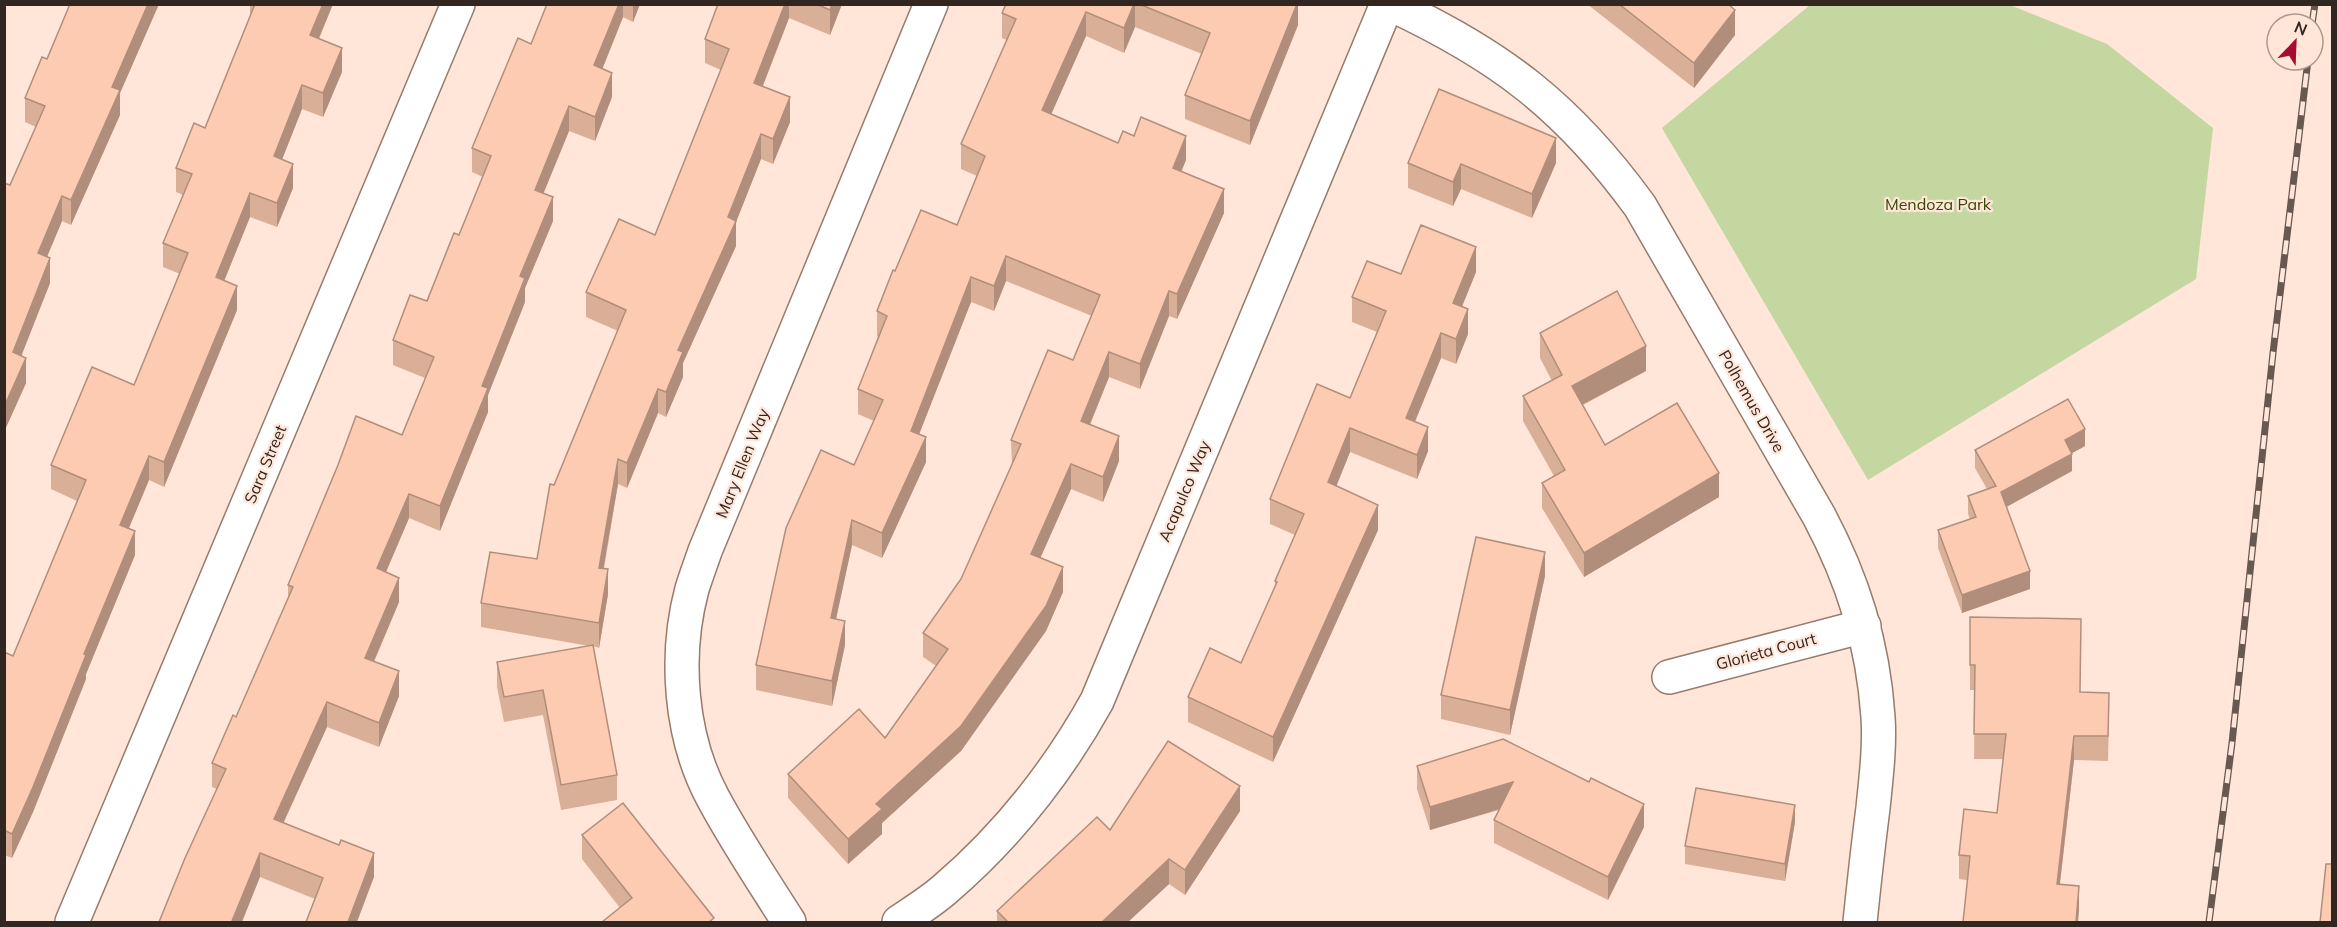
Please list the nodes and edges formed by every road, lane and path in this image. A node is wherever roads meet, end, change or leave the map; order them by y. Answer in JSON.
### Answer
{"nodes":[{"id":1,"x":458,"y":4,"type":"edge"},
{"id":2,"x":931,"y":4,"type":"edge"},
{"id":3,"x":1388,"y":4,"type":"edge"},
{"id":4,"x":1864,"y":626,"type":"junction"},
{"id":5,"x":1669,"y":676,"type":"dead end"},
{"id":6,"x":72,"y":922,"type":"edge"},
{"id":7,"x":789,"y":922,"type":"edge"},
{"id":8,"x":899,"y":922,"type":"edge"},
{"id":9,"x":1860,"y":922,"type":"edge"}],
"edges":[{"from":1,"to":6,"type":"street","name":"Sara Street"},
{"from":2,"to":7,"type":"street","name":"Mary Ellen Way"},
{"from":3,"to":4,"type":"street","name":"Polhemus Drive"},
{"from":3,"to":8,"type":"street","name":"Acapulco Way"},
{"from":4,"to":5,"type":"street","name":"Glorieta Court"},
{"from":4,"to":9,"type":"street","name":"Polhemus Drive"}]}
